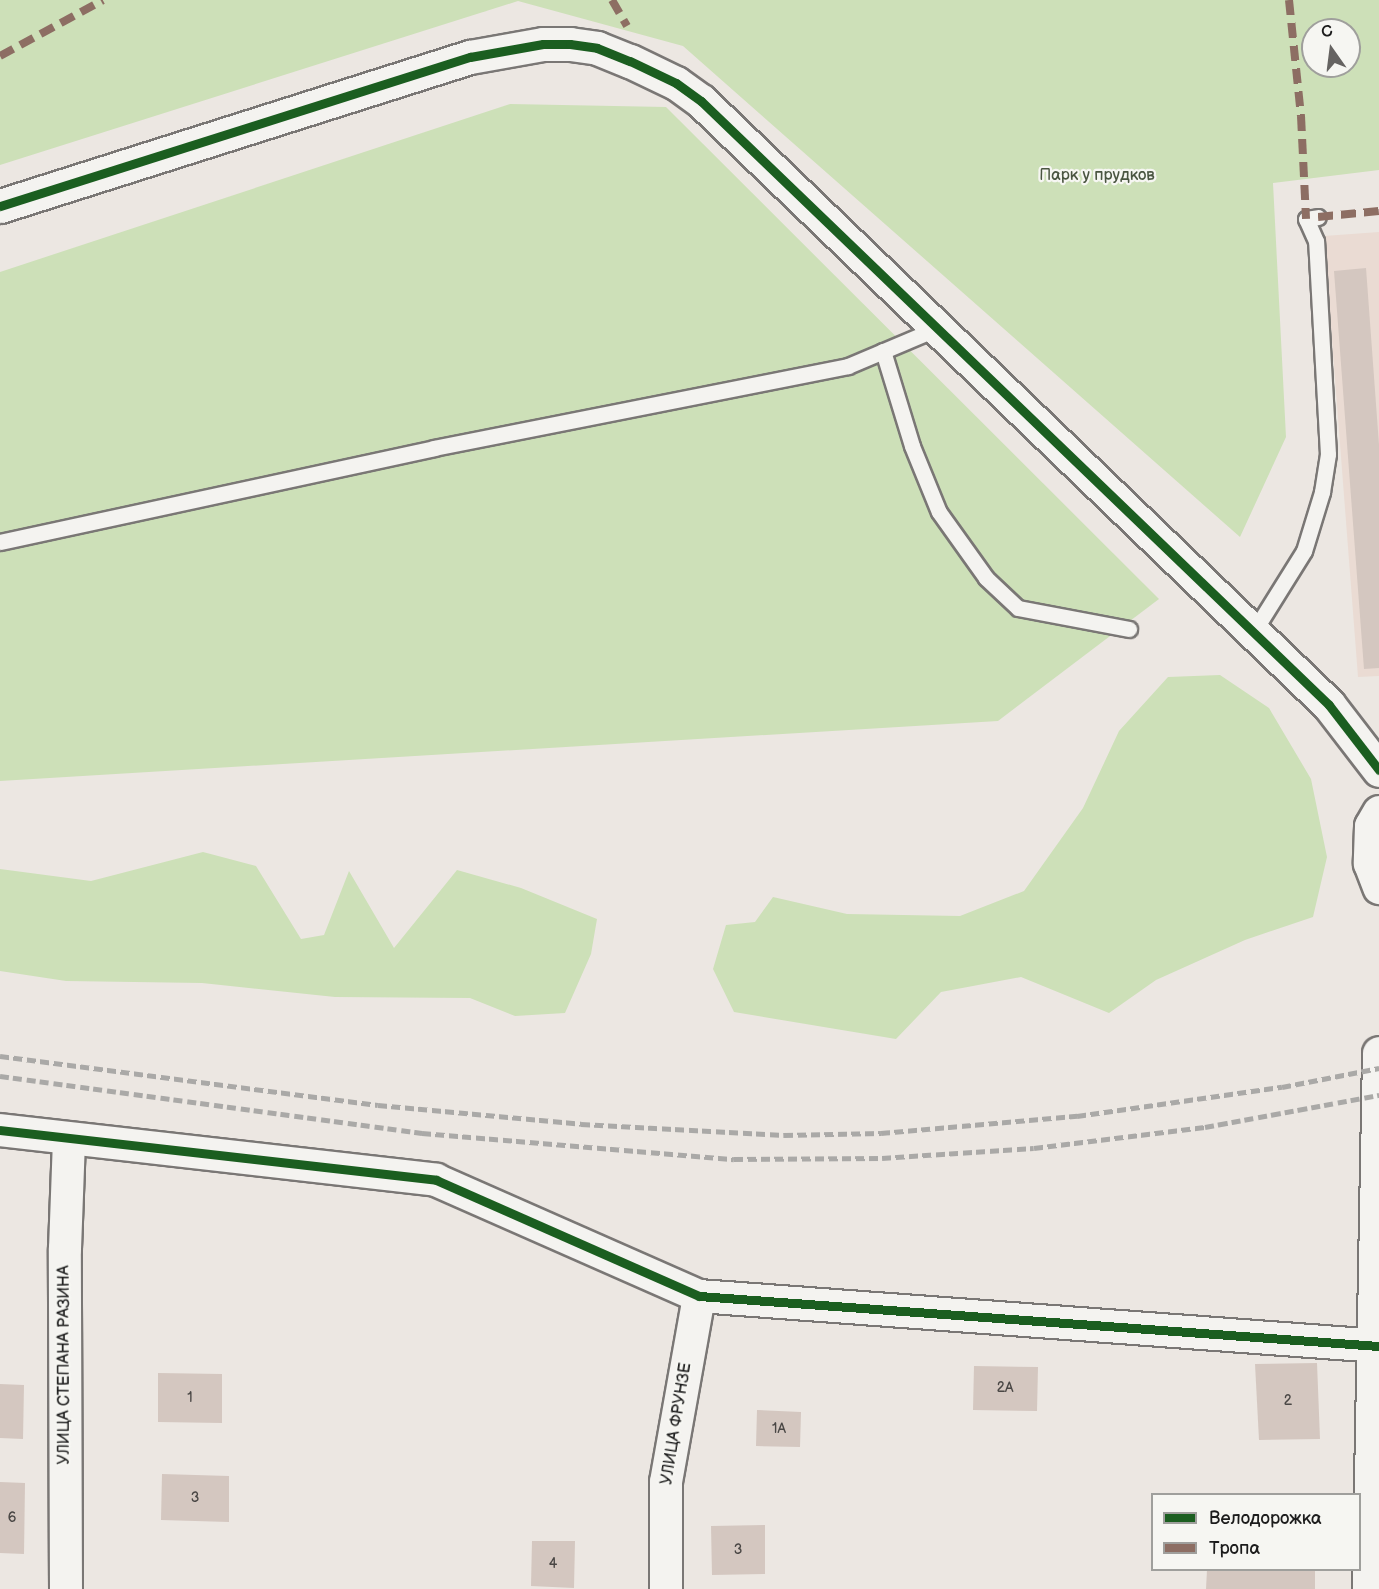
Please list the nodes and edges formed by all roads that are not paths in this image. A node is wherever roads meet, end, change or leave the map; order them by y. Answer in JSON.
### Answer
{"nodes":[{"id":1,"x":0,"y":207,"type":"edge"},
{"id":2,"x":1318,"y":217,"type":"dead end"},
{"id":3,"x":938,"y":328,"type":"junction"},
{"id":4,"x":884,"y":351,"type":"junction"},
{"id":5,"x":0,"y":542,"type":"edge"},
{"id":6,"x":1129,"y":629,"type":"dead end"},
{"id":7,"x":1254,"y":631,"type":"junction"},
{"id":8,"x":1379,"y":769,"type":"edge"},
{"id":9,"x":1379,"y":812,"type":"edge"},
{"id":10,"x":1379,"y":886,"type":"edge"},
{"id":11,"x":1379,"y":1053,"type":"edge"},
{"id":12,"x":0,"y":1130,"type":"edge"},
{"id":13,"x":69,"y":1141,"type":"junction"},
{"id":14,"x":699,"y":1296,"type":"junction"},
{"id":15,"x":1376,"y":1346,"type":"edge"},
{"id":16,"x":66,"y":1589,"type":"edge"},
{"id":17,"x":666,"y":1589,"type":"edge"},
{"id":18,"x":1369,"y":1589,"type":"edge"}],
"edges":[{"from":1,"to":3,"type":"street"},
{"from":2,"to":7,"type":"lane"},
{"from":3,"to":4,"type":"lane"},
{"from":3,"to":7,"type":"street"},
{"from":4,"to":5,"type":"lane"},
{"from":4,"to":6,"type":"lane"},
{"from":7,"to":8,"type":"street"},
{"from":9,"to":10,"type":"street"},
{"from":11,"to":15,"type":"street"},
{"from":12,"to":13,"type":"street"},
{"from":13,"to":14,"type":"street"},
{"from":13,"to":16,"type":"street","name":"УЛИЦА СТЕПАНА РАЗИНА"},
{"from":14,"to":15,"type":"street"},
{"from":14,"to":17,"type":"street","name":"УЛИЦА ФРУНЗЕ"},
{"from":15,"to":18,"type":"street"}]}
